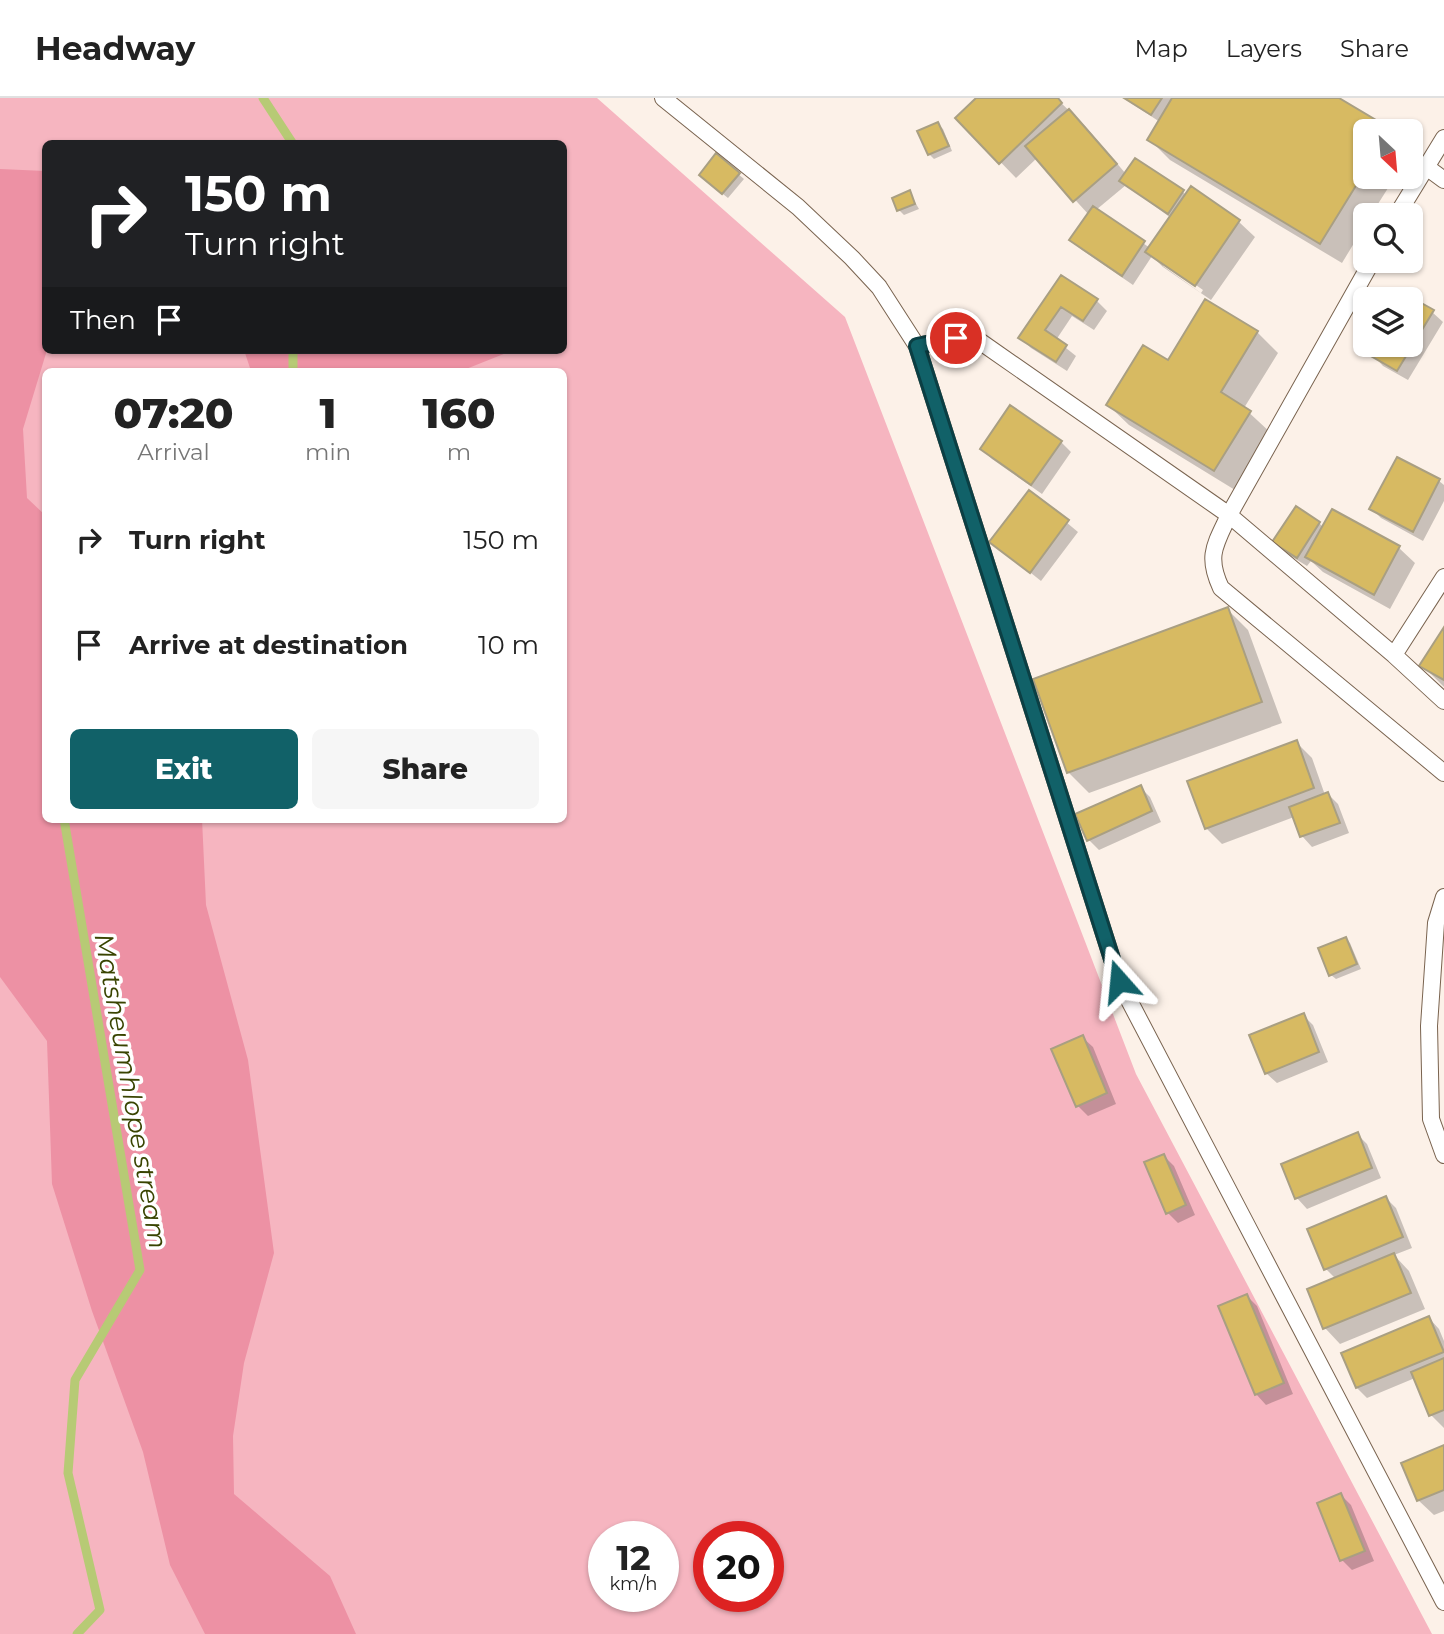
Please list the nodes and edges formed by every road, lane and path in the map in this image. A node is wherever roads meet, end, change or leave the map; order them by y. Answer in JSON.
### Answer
{"nodes":[{"id":1,"x":663,"y":98,"type":"edge"},
{"id":2,"x":1444,"y":138,"type":"edge"},
{"id":3,"x":1425,"y":166,"type":"junction"},
{"id":4,"x":1444,"y":180,"type":"edge"},
{"id":5,"x":1404,"y":203,"type":"edge"},
{"id":6,"x":1365,"y":273,"type":"edge"},
{"id":7,"x":917,"y":346,"type":"junction"},
{"id":8,"x":1229,"y":515,"type":"junction"},
{"id":9,"x":1444,"y":578,"type":"edge"},
{"id":10,"x":1394,"y":655,"type":"junction"},
{"id":11,"x":1444,"y":701,"type":"edge"},
{"id":12,"x":1444,"y":773,"type":"edge"},
{"id":13,"x":1444,"y":897,"type":"edge"},
{"id":14,"x":1444,"y":1156,"type":"edge"},
{"id":15,"x":1444,"y":1602,"type":"edge"}],
"edges":[{"from":1,"to":7,"type":"lane"},
{"from":2,"to":3,"type":"lane"},
{"from":3,"to":4,"type":"lane"},
{"from":3,"to":5,"type":"lane"},
{"from":6,"to":8,"type":"lane"},
{"from":7,"to":8,"type":"lane"},
{"from":7,"to":15,"type":"lane"},
{"from":8,"to":10,"type":"lane"},
{"from":8,"to":12,"type":"lane"},
{"from":9,"to":10,"type":"lane"},
{"from":10,"to":11,"type":"lane"},
{"from":13,"to":14,"type":"lane"}]}
